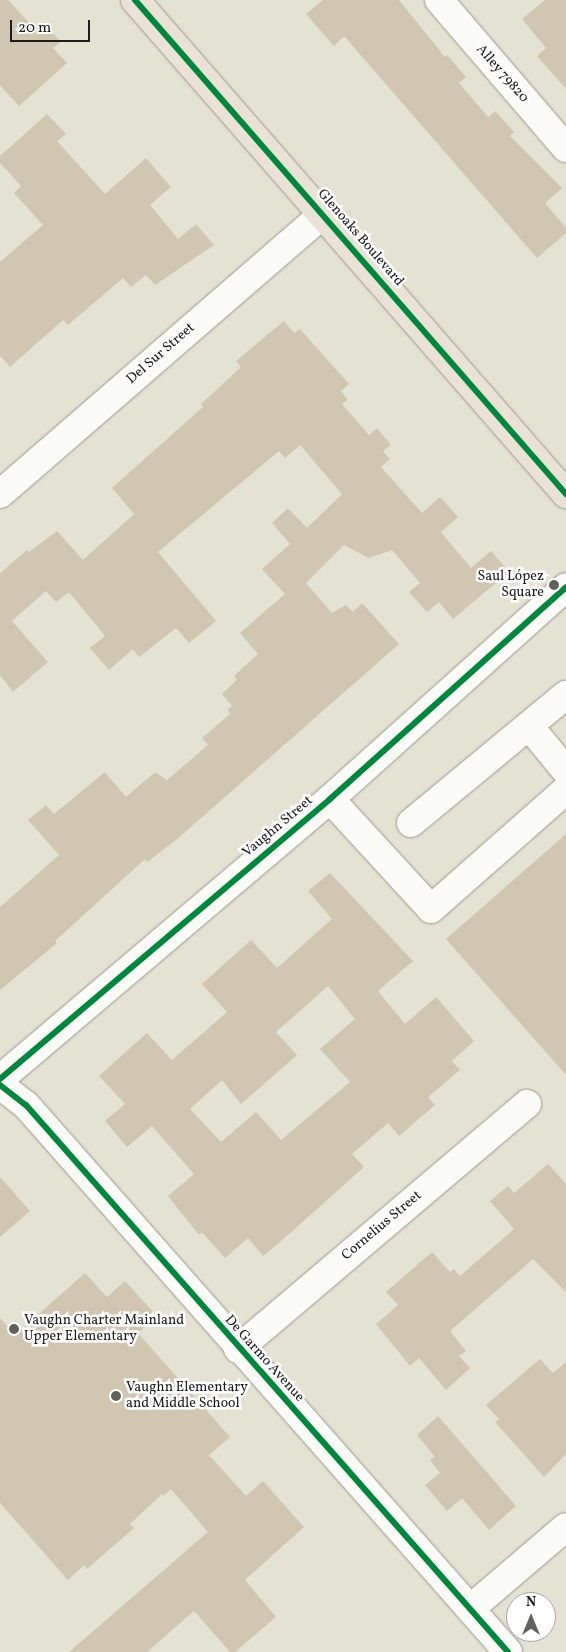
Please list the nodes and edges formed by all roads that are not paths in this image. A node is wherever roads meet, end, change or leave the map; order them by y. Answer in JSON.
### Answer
{"nodes":[{"id":1,"x":135,"y":0,"type":"edge"},
{"id":2,"x":439,"y":0,"type":"edge"},
{"id":3,"x":566,"y":148,"type":"edge"},
{"id":4,"x":323,"y":214,"type":"junction"},
{"id":5,"x":0,"y":494,"type":"edge"},
{"id":6,"x":566,"y":494,"type":"edge"},
{"id":7,"x":566,"y":587,"type":"edge"},
{"id":8,"x":566,"y":695,"type":"edge"},
{"id":9,"x":529,"y":726,"type":"junction"},
{"id":10,"x":566,"y":771,"type":"edge"},
{"id":11,"x":566,"y":790,"type":"edge"},
{"id":12,"x":330,"y":799,"type":"junction"},
{"id":13,"x":412,"y":823,"type":"dead end"},
{"id":14,"x":0,"y":1079,"type":"edge"},
{"id":15,"x":0,"y":1085,"type":"edge"},
{"id":16,"x":527,"y":1104,"type":"dead end"},
{"id":17,"x":238,"y":1349,"type":"junction"},
{"id":18,"x":566,"y":1528,"type":"edge"},
{"id":19,"x":470,"y":1609,"type":"junction"},
{"id":20,"x":508,"y":1652,"type":"edge"}],
"edges":[{"from":1,"to":4,"type":"main road","name":"Glenoaks Boulevard"},
{"from":2,"to":3,"type":"street","name":"Alley 79820"},
{"from":4,"to":5,"type":"street","name":"Del Sur Street"},
{"from":4,"to":6,"type":"main road","name":"Glenoaks Boulevard"},
{"from":7,"to":12,"type":"street","name":"Vaughn Street"},
{"from":8,"to":9,"type":"street"},
{"from":9,"to":10,"type":"street"},
{"from":9,"to":13,"type":"street"},
{"from":11,"to":12,"type":"street"},
{"from":12,"to":14,"type":"street","name":"Vaughn Street"},
{"from":15,"to":17,"type":"street","name":"De Garmo Avenue"},
{"from":16,"to":17,"type":"street","name":"Cornelius Street"},
{"from":17,"to":19,"type":"street","name":"De Garmo Avenue"},
{"from":18,"to":19,"type":"street"},
{"from":19,"to":20,"type":"street","name":"De Garmo Avenue"}]}
